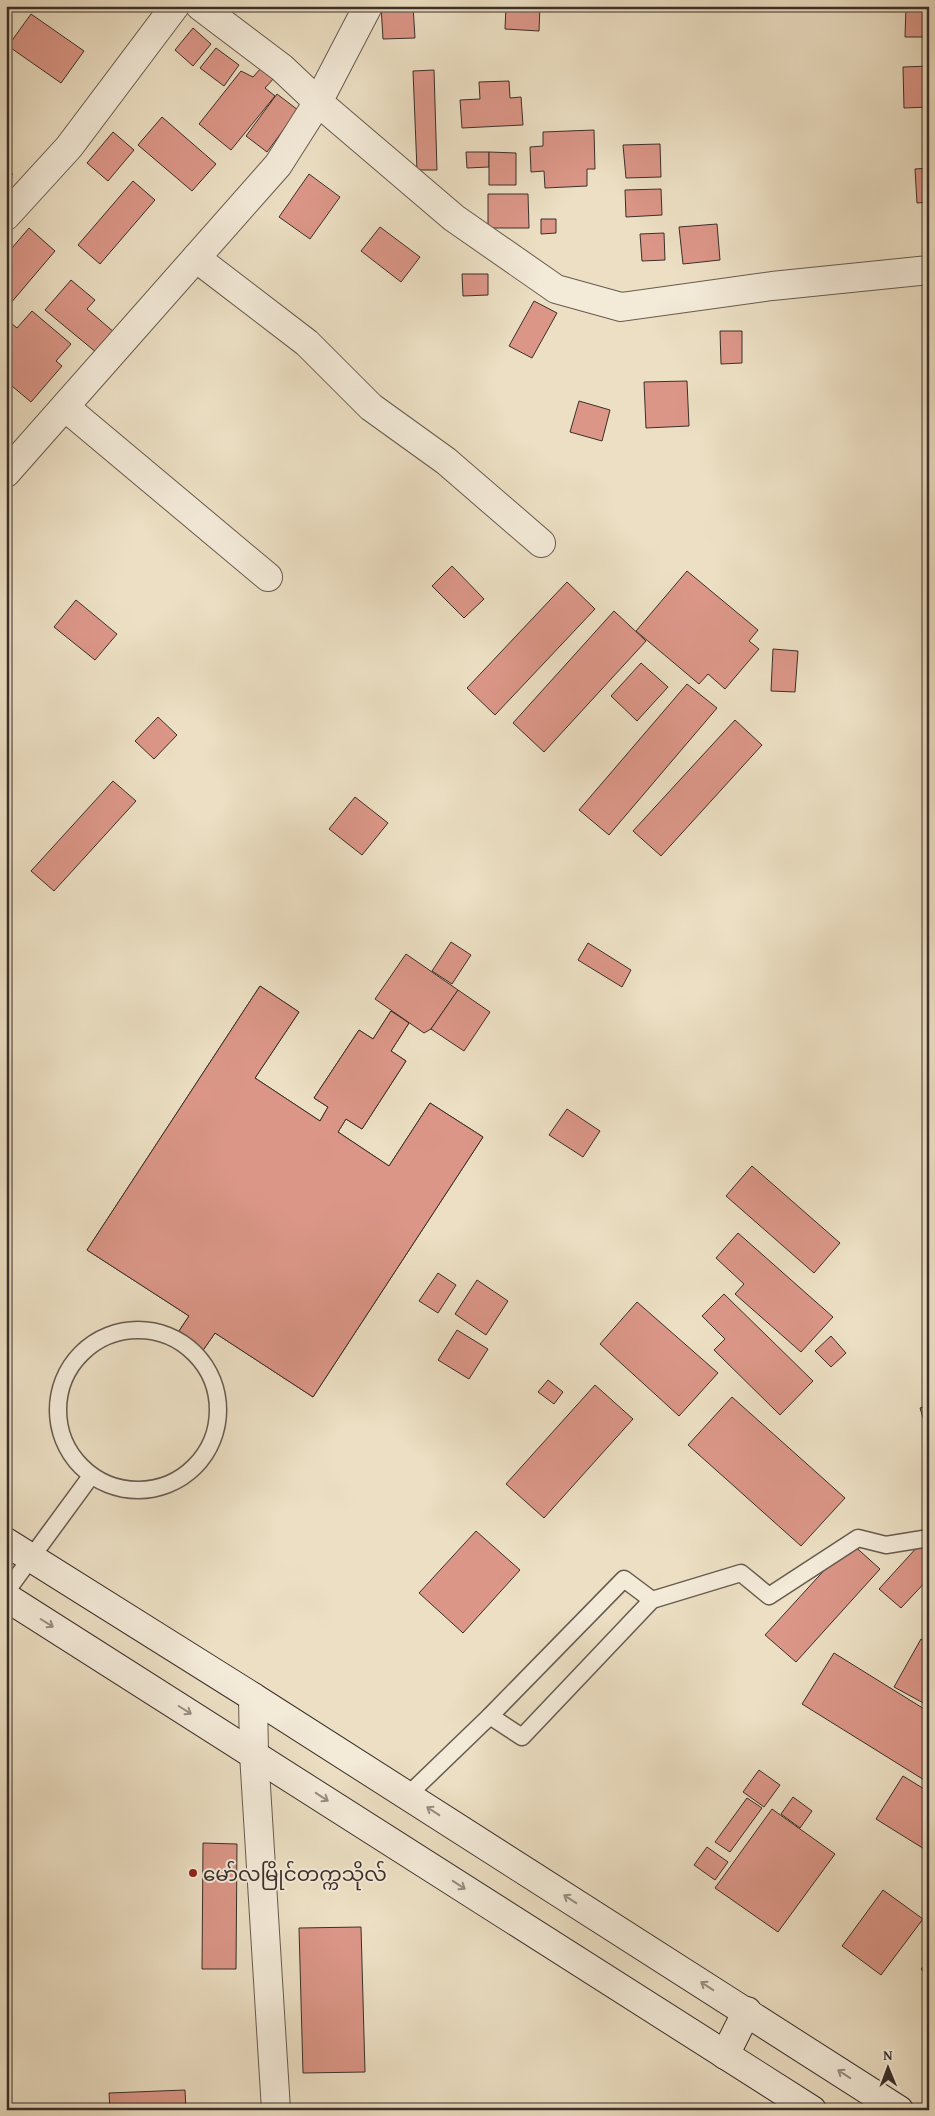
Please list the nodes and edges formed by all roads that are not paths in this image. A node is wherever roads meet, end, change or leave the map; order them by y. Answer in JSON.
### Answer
{"nodes":[{"id":1,"x":175,"y":6,"type":"edge"},
{"id":2,"x":200,"y":6,"type":"edge"},
{"id":3,"x":368,"y":6,"type":"edge"},
{"id":4,"x":318,"y":102,"type":"junction"},
{"id":5,"x":6,"y":216,"type":"edge"},
{"id":6,"x":196,"y":258,"type":"junction"},
{"id":7,"x":929,"y":270,"type":"edge"},
{"id":8,"x":65,"y":406,"type":"junction"},
{"id":9,"x":6,"y":473,"type":"edge"},
{"id":10,"x":541,"y":543,"type":"dead end"},
{"id":11,"x":268,"y":577,"type":"dead end"},
{"id":12,"x":91,"y":1476,"type":"junction"},
{"id":13,"x":929,"y":1538,"type":"edge"},
{"id":14,"x":6,"y":1542,"type":"edge"},
{"id":15,"x":30,"y":1557,"type":"junction"},
{"id":16,"x":6,"y":1592,"type":"edge"},
{"id":17,"x":6,"y":1597,"type":"edge"},
{"id":18,"x":652,"y":1600,"type":"junction"},
{"id":19,"x":253,"y":1696,"type":"junction"},
{"id":20,"x":490,"y":1716,"type":"junction"},
{"id":21,"x":254,"y":1754,"type":"junction"},
{"id":22,"x":408,"y":1795,"type":"junction"},
{"id":23,"x":747,"y":2011,"type":"junction"},
{"id":24,"x":725,"y":2055,"type":"junction"},
{"id":25,"x":276,"y":2110,"type":"edge"},
{"id":26,"x":812,"y":2110,"type":"edge"},
{"id":27,"x":899,"y":2110,"type":"edge"}],
"edges":[{"from":1,"to":5,"type":"street"},
{"from":2,"to":4,"type":"street"},
{"from":3,"to":4,"type":"street"},
{"from":4,"to":6,"type":"street"},
{"from":4,"to":7,"type":"street"},
{"from":6,"to":8,"type":"street"},
{"from":6,"to":10,"type":"street"},
{"from":8,"to":9,"type":"street"},
{"from":8,"to":11,"type":"street"},
{"from":12,"to":12,"type":"lane"},
{"from":12,"to":15,"type":"lane"},
{"from":13,"to":18,"type":"lane"},
{"from":14,"to":15,"type":"street"},
{"from":15,"to":16,"type":"lane"},
{"from":15,"to":19,"type":"street"},
{"from":17,"to":21,"type":"street","one_way":true},
{"from":18,"to":20,"type":"lane"},
{"from":18,"to":20,"type":"lane"},
{"from":19,"to":21,"type":"street"},
{"from":19,"to":22,"type":"street"},
{"from":20,"to":22,"type":"lane"},
{"from":21,"to":24,"type":"street","one_way":true},
{"from":21,"to":25,"type":"street"},
{"from":23,"to":22,"type":"street","one_way":true},
{"from":23,"to":24,"type":"street"},
{"from":27,"to":23,"type":"street","one_way":true},
{"from":24,"to":26,"type":"street"}]}
